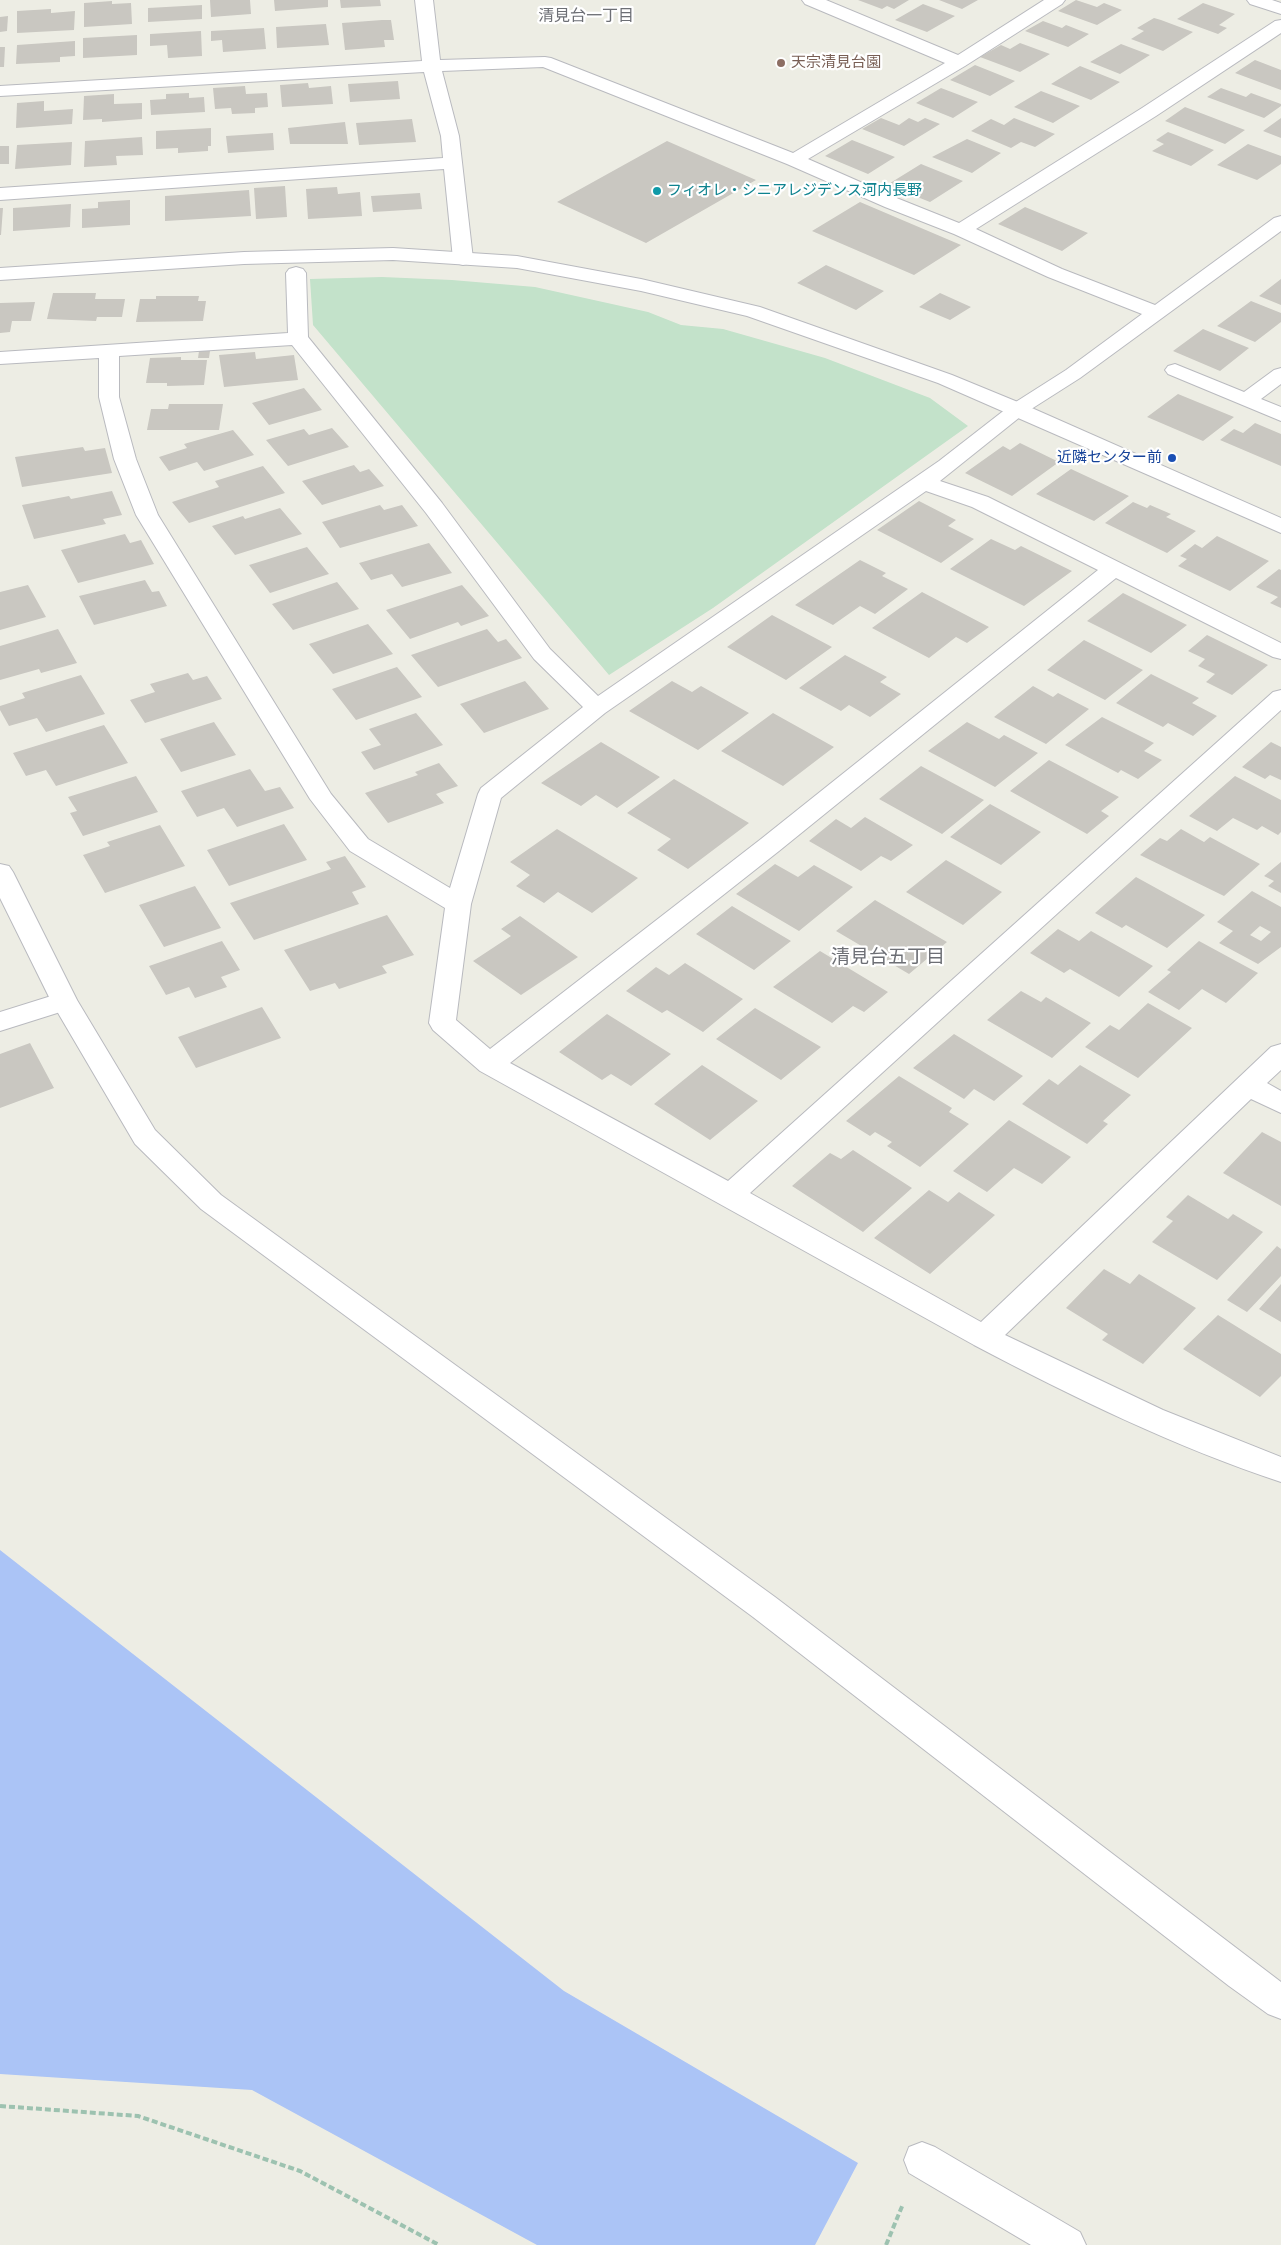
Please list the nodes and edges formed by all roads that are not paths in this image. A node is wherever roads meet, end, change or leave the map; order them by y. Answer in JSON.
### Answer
{"nodes":[{"id":1,"x":424,"y":0,"type":"edge"},
{"id":2,"x":811,"y":0,"type":"edge"},
{"id":3,"x":1056,"y":0,"type":"edge"},
{"id":4,"x":1256,"y":0,"type":"edge"},
{"id":5,"x":1281,"y":9,"type":"edge"},
{"id":6,"x":1281,"y":25,"type":"edge"},
{"id":7,"x":958,"y":62,"type":"junction"},
{"id":8,"x":432,"y":66,"type":"junction"},
{"id":9,"x":0,"y":91,"type":"edge"},
{"id":10,"x":794,"y":160,"type":"junction"},
{"id":11,"x":453,"y":163,"type":"junction"},
{"id":12,"x":0,"y":194,"type":"edge"},
{"id":13,"x":1281,"y":222,"type":"edge"},
{"id":14,"x":961,"y":230,"type":"junction"},
{"id":15,"x":463,"y":259,"type":"junction"},
{"id":16,"x":296,"y":273,"type":"dead end"},
{"id":17,"x":0,"y":274,"type":"edge"},
{"id":18,"x":1157,"y":314,"type":"junction"},
{"id":19,"x":298,"y":338,"type":"junction"},
{"id":20,"x":109,"y":352,"type":"junction"},
{"id":21,"x":0,"y":358,"type":"edge"},
{"id":22,"x":1175,"y":370,"type":"dead end"},
{"id":23,"x":1281,"y":374,"type":"edge"},
{"id":24,"x":1247,"y":400,"type":"junction"},
{"id":25,"x":1018,"y":409,"type":"junction"},
{"id":26,"x":1281,"y":415,"type":"edge"},
{"id":27,"x":922,"y":482,"type":"junction"},
{"id":28,"x":1281,"y":526,"type":"edge"},
{"id":29,"x":1112,"y":570,"type":"junction"},
{"id":30,"x":1281,"y":652,"type":"edge"},
{"id":31,"x":1281,"y":697,"type":"edge"},
{"id":32,"x":597,"y":708,"type":"junction"},
{"id":33,"x":0,"y":872,"type":"edge"},
{"id":34,"x":458,"y":904,"type":"junction"},
{"id":35,"x":64,"y":1001,"type":"junction"},
{"id":36,"x":0,"y":1022,"type":"edge"},
{"id":37,"x":1281,"y":1054,"type":"edge"},
{"id":38,"x":490,"y":1064,"type":"junction"},
{"id":39,"x":1249,"y":1085,"type":"junction"},
{"id":40,"x":1281,"y":1103,"type":"edge"},
{"id":41,"x":730,"y":1195,"type":"junction"},
{"id":42,"x":984,"y":1337,"type":"junction"},
{"id":43,"x":1281,"y":1470,"type":"edge"},
{"id":44,"x":1281,"y":2002,"type":"edge"},
{"id":45,"x":922,"y":2160,"type":"dead end"},
{"id":46,"x":1067,"y":2245,"type":"edge"}],
"edges":[{"from":1,"to":8,"type":"street"},
{"from":2,"to":7,"type":"street"},
{"from":3,"to":7,"type":"street"},
{"from":4,"to":5,"type":"street"},
{"from":6,"to":14,"type":"street"},
{"from":7,"to":10,"type":"street"},
{"from":8,"to":9,"type":"street"},
{"from":8,"to":10,"type":"street"},
{"from":8,"to":11,"type":"street"},
{"from":10,"to":14,"type":"street"},
{"from":11,"to":12,"type":"street"},
{"from":11,"to":15,"type":"street"},
{"from":13,"to":18,"type":"street"},
{"from":14,"to":18,"type":"street"},
{"from":15,"to":17,"type":"street"},
{"from":15,"to":25,"type":"street"},
{"from":16,"to":19,"type":"street"},
{"from":18,"to":25,"type":"street"},
{"from":19,"to":20,"type":"street"},
{"from":19,"to":32,"type":"street"},
{"from":20,"to":21,"type":"street"},
{"from":20,"to":34,"type":"street"},
{"from":22,"to":24,"type":"street"},
{"from":23,"to":24,"type":"street"},
{"from":24,"to":26,"type":"street"},
{"from":25,"to":27,"type":"street"},
{"from":25,"to":28,"type":"street"},
{"from":27,"to":29,"type":"street"},
{"from":27,"to":32,"type":"street"},
{"from":29,"to":30,"type":"street"},
{"from":29,"to":38,"type":"street"},
{"from":31,"to":41,"type":"street"},
{"from":32,"to":34,"type":"street"},
{"from":33,"to":35,"type":"street"},
{"from":34,"to":38,"type":"street"},
{"from":35,"to":36,"type":"street"},
{"from":35,"to":44,"type":"street"},
{"from":37,"to":39,"type":"street"},
{"from":38,"to":41,"type":"street"},
{"from":39,"to":40,"type":"street"},
{"from":39,"to":42,"type":"street"},
{"from":41,"to":42,"type":"street"},
{"from":42,"to":43,"type":"street"},
{"from":45,"to":46,"type":"street"}]}
